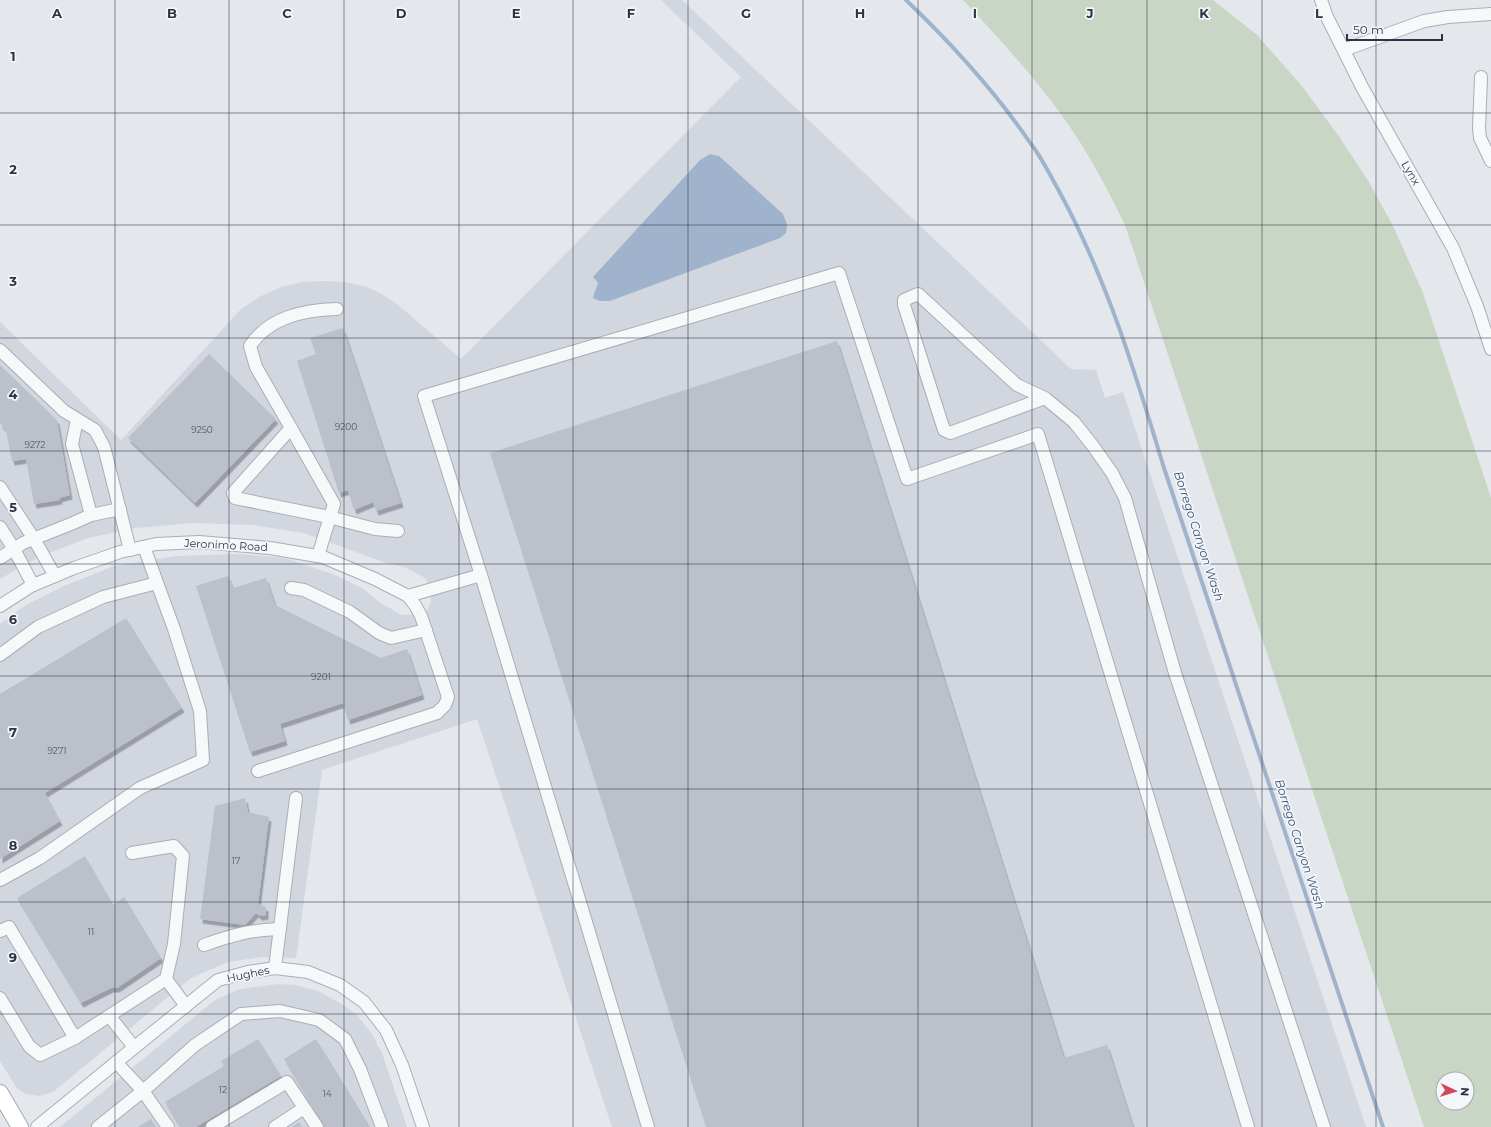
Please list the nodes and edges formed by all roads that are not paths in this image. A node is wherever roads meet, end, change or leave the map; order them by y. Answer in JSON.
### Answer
{"nodes":[{"id":1,"x":1321,"y":0,"type":"edge"},
{"id":2,"x":1491,"y":14,"type":"edge"},
{"id":3,"x":1344,"y":50,"type":"junction"},
{"id":4,"x":1481,"y":77,"type":"dead end"},
{"id":5,"x":1485,"y":108,"type":"edge"},
{"id":6,"x":1491,"y":161,"type":"edge"},
{"id":7,"x":337,"y":309,"type":"dead end"},
{"id":8,"x":1491,"y":349,"type":"edge"},
{"id":9,"x":0,"y":350,"type":"edge"},
{"id":10,"x":1045,"y":398,"type":"junction"},
{"id":11,"x":77,"y":420,"type":"junction"},
{"id":12,"x":291,"y":428,"type":"junction"},
{"id":13,"x":0,"y":486,"type":"edge"},
{"id":14,"x":120,"y":510,"type":"junction"},
{"id":15,"x":91,"y":514,"type":"junction"},
{"id":16,"x":330,"y":517,"type":"junction"},
{"id":17,"x":0,"y":527,"type":"edge"},
{"id":18,"x":398,"y":531,"type":"dead end"},
{"id":19,"x":34,"y":539,"type":"junction"},
{"id":20,"x":144,"y":547,"type":"junction"},
{"id":21,"x":14,"y":549,"type":"junction"},
{"id":22,"x":130,"y":550,"type":"junction"},
{"id":23,"x":318,"y":556,"type":"junction"},
{"id":24,"x":0,"y":558,"type":"edge"},
{"id":25,"x":481,"y":575,"type":"junction"},
{"id":26,"x":55,"y":576,"type":"junction"},
{"id":27,"x":157,"y":583,"type":"junction"},
{"id":28,"x":33,"y":586,"type":"junction"},
{"id":29,"x":291,"y":588,"type":"dead end"},
{"id":30,"x":408,"y":596,"type":"junction"},
{"id":31,"x":0,"y":606,"type":"edge"},
{"id":32,"x":426,"y":630,"type":"junction"},
{"id":33,"x":0,"y":655,"type":"edge"},
{"id":34,"x":258,"y":771,"type":"dead end"},
{"id":35,"x":296,"y":798,"type":"dead end"},
{"id":36,"x":132,"y":853,"type":"dead end"},
{"id":37,"x":0,"y":880,"type":"edge"},
{"id":38,"x":280,"y":929,"type":"junction"},
{"id":39,"x":0,"y":931,"type":"edge"},
{"id":40,"x":204,"y":944,"type":"dead end"},
{"id":41,"x":275,"y":968,"type":"junction"},
{"id":42,"x":166,"y":979,"type":"junction"},
{"id":43,"x":0,"y":998,"type":"edge"},
{"id":44,"x":186,"y":1006,"type":"junction"},
{"id":45,"x":110,"y":1017,"type":"junction"},
{"id":46,"x":75,"y":1038,"type":"junction"},
{"id":47,"x":134,"y":1047,"type":"junction"},
{"id":48,"x":116,"y":1062,"type":"junction"},
{"id":49,"x":143,"y":1091,"type":"junction"},
{"id":50,"x":0,"y":1093,"type":"edge"},
{"id":51,"x":304,"y":1108,"type":"junction"},
{"id":52,"x":20,"y":1127,"type":"edge"},
{"id":53,"x":37,"y":1127,"type":"edge"},
{"id":54,"x":98,"y":1127,"type":"edge"},
{"id":55,"x":168,"y":1127,"type":"edge"},
{"id":56,"x":212,"y":1127,"type":"edge"},
{"id":57,"x":274,"y":1127,"type":"edge"},
{"id":58,"x":317,"y":1127,"type":"edge"},
{"id":59,"x":382,"y":1127,"type":"edge"},
{"id":60,"x":422,"y":1127,"type":"edge"},
{"id":61,"x":648,"y":1127,"type":"edge"},
{"id":62,"x":1248,"y":1127,"type":"edge"},
{"id":63,"x":1324,"y":1127,"type":"edge"}],
"edges":[{"from":1,"to":3,"type":"street","name":"Lynx"},
{"from":2,"to":3,"type":"street"},
{"from":3,"to":8,"type":"street","name":"Lynx"},
{"from":4,"to":5,"type":"street"},
{"from":5,"to":6,"type":"street"},
{"from":7,"to":12,"type":"street"},
{"from":9,"to":11,"type":"street"},
{"from":10,"to":10,"type":"street"},
{"from":10,"to":63,"type":"street"},
{"from":11,"to":14,"type":"street"},
{"from":11,"to":15,"type":"street"},
{"from":12,"to":16,"type":"street"},
{"from":12,"to":16,"type":"street"},
{"from":13,"to":19,"type":"street"},
{"from":14,"to":15,"type":"street"},
{"from":14,"to":22,"type":"street"},
{"from":15,"to":19,"type":"street"},
{"from":16,"to":18,"type":"street"},
{"from":16,"to":23,"type":"street"},
{"from":17,"to":21,"type":"street"},
{"from":19,"to":21,"type":"street"},
{"from":19,"to":26,"type":"street"},
{"from":20,"to":22,"type":"street","name":"Jeronimo Road"},
{"from":20,"to":23,"type":"street","name":"Jeronimo Road"},
{"from":20,"to":27,"type":"street"},
{"from":21,"to":24,"type":"street"},
{"from":21,"to":28,"type":"street"},
{"from":22,"to":26,"type":"street","name":"Jeronimo Road"},
{"from":23,"to":30,"type":"street","name":"Jeronimo Road"},
{"from":25,"to":30,"type":"street"},
{"from":25,"to":61,"type":"street"},
{"from":25,"to":62,"type":"street"},
{"from":26,"to":28,"type":"street","name":"Jeronimo Road"},
{"from":27,"to":33,"type":"street"},
{"from":27,"to":37,"type":"street"},
{"from":28,"to":31,"type":"street","name":"Jeronimo Road"},
{"from":29,"to":32,"type":"street"},
{"from":30,"to":32,"type":"street"},
{"from":32,"to":34,"type":"street"},
{"from":35,"to":38,"type":"street"},
{"from":36,"to":42,"type":"street"},
{"from":38,"to":40,"type":"street"},
{"from":38,"to":41,"type":"street"},
{"from":39,"to":46,"type":"street"},
{"from":41,"to":44,"type":"street","name":"Hughes"},
{"from":41,"to":60,"type":"street","name":"Hughes"},
{"from":42,"to":44,"type":"street"},
{"from":42,"to":45,"type":"street"},
{"from":43,"to":46,"type":"street"},
{"from":44,"to":47,"type":"street","name":"Hughes"},
{"from":45,"to":46,"type":"street"},
{"from":45,"to":47,"type":"street"},
{"from":47,"to":48,"type":"street","name":"Hughes"},
{"from":48,"to":49,"type":"street"},
{"from":48,"to":53,"type":"street","name":"Hughes"},
{"from":49,"to":54,"type":"street"},
{"from":49,"to":55,"type":"street"},
{"from":49,"to":59,"type":"street"},
{"from":50,"to":52,"type":"main road"},
{"from":51,"to":56,"type":"street"},
{"from":51,"to":57,"type":"street"},
{"from":51,"to":58,"type":"street"}]}
